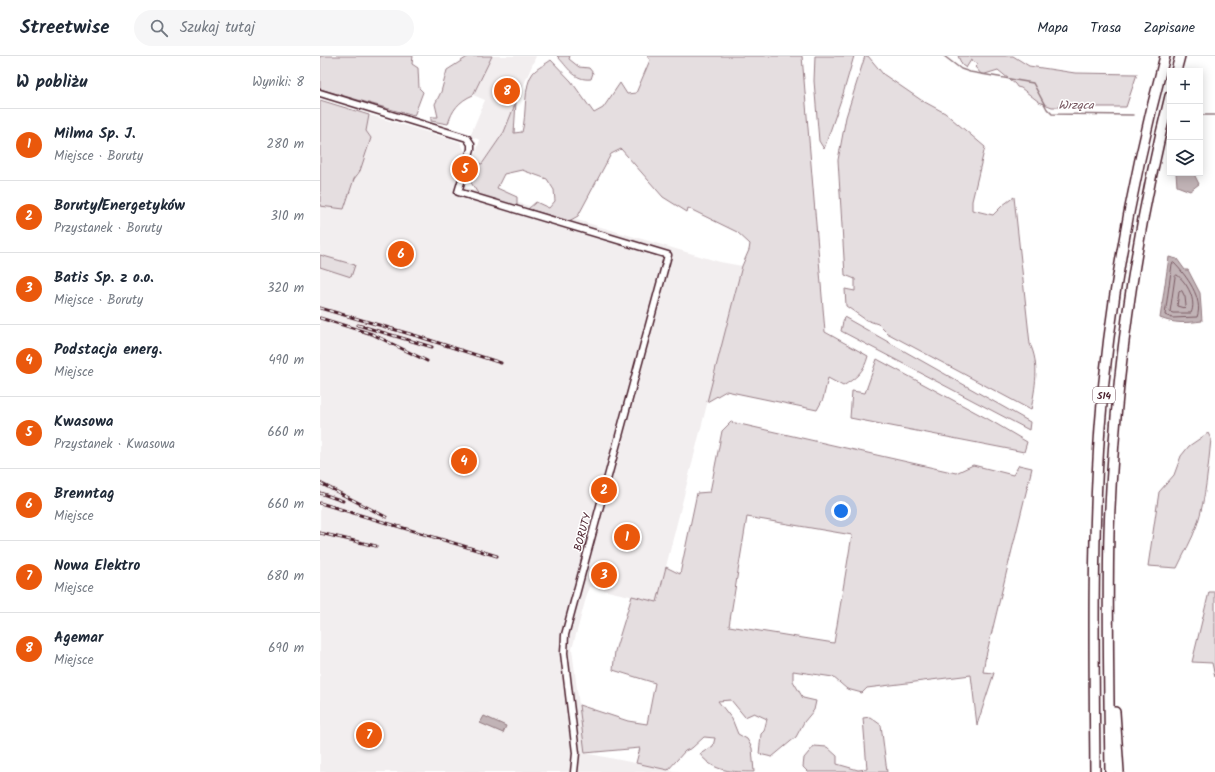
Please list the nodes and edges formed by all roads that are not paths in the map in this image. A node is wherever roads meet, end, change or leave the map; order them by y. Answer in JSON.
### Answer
{"nodes":[{"id":1,"x":1165,"y":56,"type":"edge"},
{"id":2,"x":1180,"y":56,"type":"edge"},
{"id":3,"x":1177,"y":68,"type":"edge"},
{"id":4,"x":320,"y":93,"type":"edge"},
{"id":5,"x":1168,"y":104,"type":"edge"},
{"id":6,"x":1108,"y":642,"type":"junction"},
{"id":7,"x":574,"y":772,"type":"edge"},
{"id":8,"x":1095,"y":772,"type":"edge"},
{"id":9,"x":1110,"y":772,"type":"edge"},
{"id":10,"x":1119,"y":772,"type":"edge"}],
"edges":[{"from":1,"to":8,"type":"highway","number":"S14"},
{"from":2,"to":3,"type":"highway"},
{"from":4,"to":7,"type":"street","name":"BORUTY"},
{"from":5,"to":6,"type":"highway","number":"S14"},
{"from":6,"to":9,"type":"highway","number":"S14"},
{"from":6,"to":10,"type":"highway"}]}
